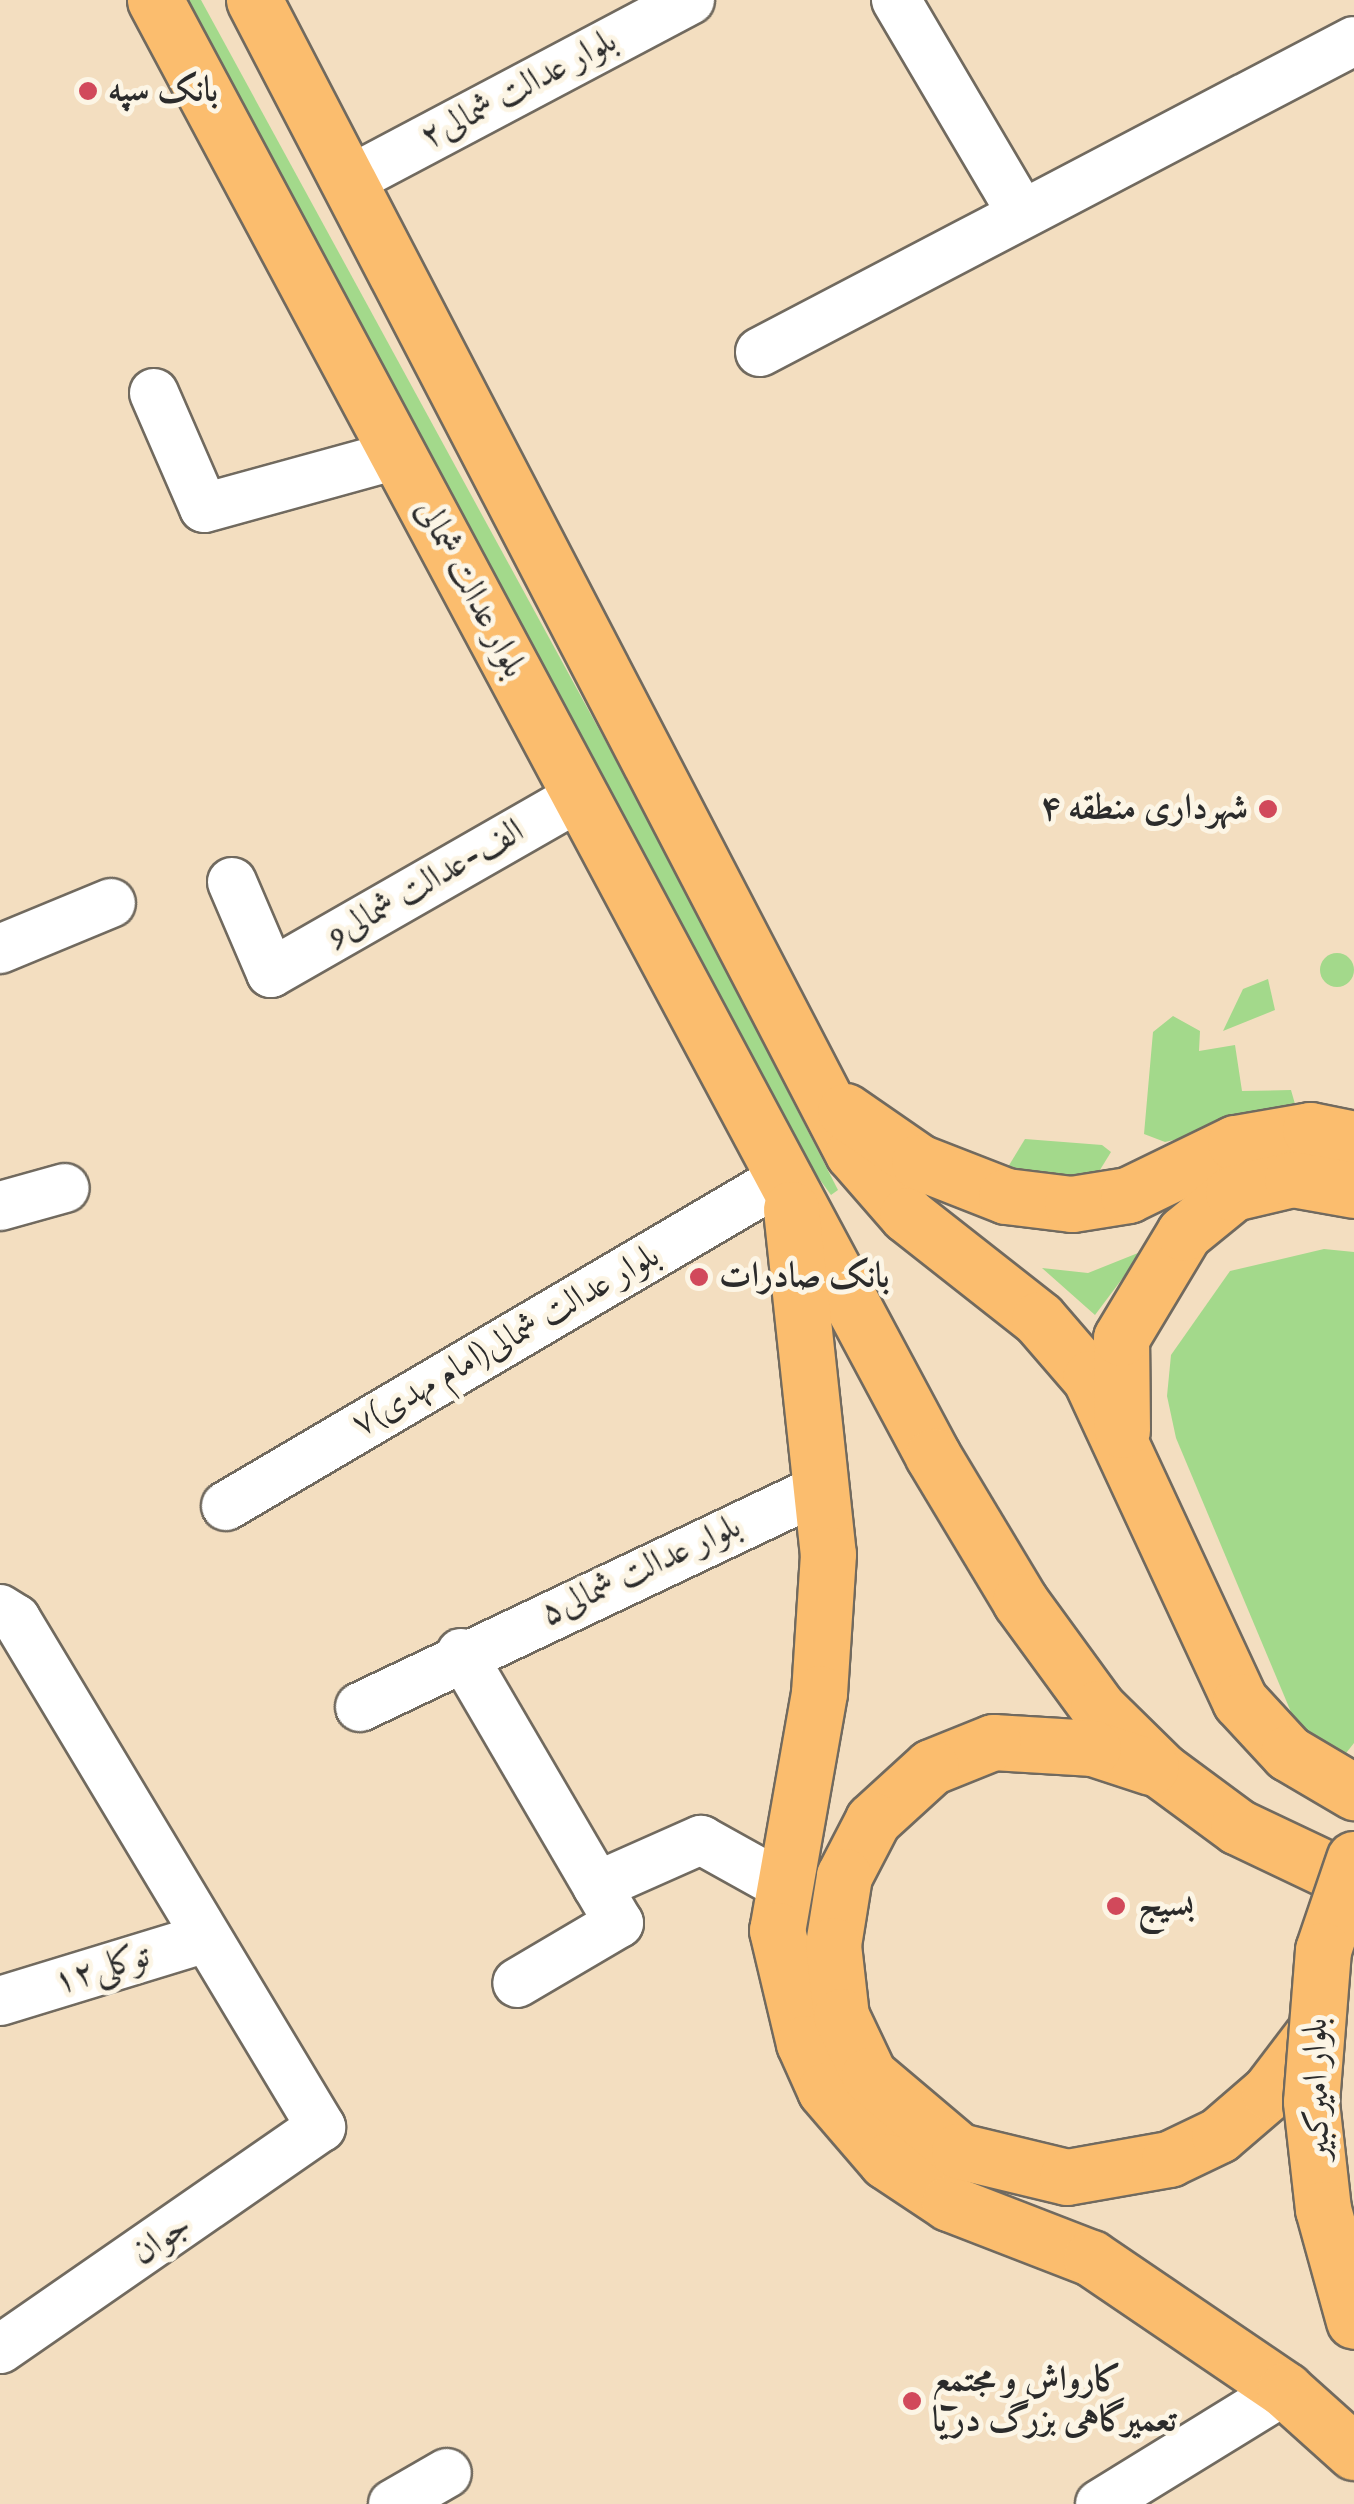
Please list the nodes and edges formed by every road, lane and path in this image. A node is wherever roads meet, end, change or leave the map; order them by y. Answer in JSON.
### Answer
{"nodes":[{"id":1,"x":155,"y":0,"type":"edge"},
{"id":2,"x":254,"y":0,"type":"edge"},
{"id":3,"x":690,"y":0,"type":"edge"},
{"id":4,"x":896,"y":0,"type":"edge"},
{"id":5,"x":1354,"y":41,"type":"edge"},
{"id":6,"x":348,"y":181,"type":"junction"},
{"id":7,"x":1022,"y":214,"type":"junction"},
{"id":8,"x":760,"y":352,"type":"dead end"},
{"id":9,"x":154,"y":393,"type":"dead end"},
{"id":10,"x":400,"y":454,"type":"junction"},
{"id":11,"x":582,"y":795,"type":"junction"},
{"id":12,"x":232,"y":882,"type":"dead end"},
{"id":13,"x":110,"y":903,"type":"dead end"},
{"id":14,"x":0,"y":949,"type":"edge"},
{"id":15,"x":820,"y":1093,"type":"junction"},
{"id":16,"x":1354,"y":1139,"type":"edge"},
{"id":17,"x":787,"y":1176,"type":"junction"},
{"id":18,"x":66,"y":1188,"type":"dead end"},
{"id":19,"x":1354,"y":1190,"type":"edge"},
{"id":20,"x":0,"y":1206,"type":"edge"},
{"id":21,"x":1122,"y":1446,"type":"junction"},
{"id":22,"x":820,"y":1489,"type":"junction"},
{"id":23,"x":226,"y":1506,"type":"dead end"},
{"id":24,"x":0,"y":1609,"type":"edge"},
{"id":25,"x":461,"y":1653,"type":"junction"},
{"id":26,"x":360,"y":1707,"type":"dead end"},
{"id":27,"x":1162,"y":1770,"type":"junction"},
{"id":28,"x":1354,"y":1792,"type":"edge"},
{"id":29,"x":1354,"y":1858,"type":"edge"},
{"id":30,"x":1354,"y":1882,"type":"edge"},
{"id":31,"x":780,"y":1884,"type":"junction"},
{"id":32,"x":598,"y":1886,"type":"junction"},
{"id":33,"x":203,"y":1940,"type":"junction"},
{"id":34,"x":516,"y":1983,"type":"dead end"},
{"id":35,"x":0,"y":2001,"type":"edge"},
{"id":36,"x":1314,"y":2033,"type":"junction"},
{"id":37,"x":1354,"y":2322,"type":"edge"},
{"id":38,"x":0,"y":2348,"type":"edge"},
{"id":39,"x":1285,"y":2390,"type":"junction"},
{"id":40,"x":1354,"y":2452,"type":"edge"},
{"id":41,"x":447,"y":2473,"type":"dead end"},
{"id":42,"x":393,"y":2504,"type":"edge"},
{"id":43,"x":1100,"y":2504,"type":"edge"}],
"edges":[{"from":1,"to":10,"type":"main road","name":"بلوار عدالت شمالی"},
{"from":2,"to":6,"type":"main road"},
{"from":3,"to":6,"type":"street","name":"بلوار عدالت شمالی۲"},
{"from":4,"to":7,"type":"street"},
{"from":5,"to":7,"type":"street"},
{"from":6,"to":15,"type":"main road"},
{"from":7,"to":8,"type":"street"},
{"from":9,"to":10,"type":"street"},
{"from":10,"to":11,"type":"main road","name":"بلوار عدالت شمالی"},
{"from":11,"to":12,"type":"street","name":"9الف-عدالت شمالی"},
{"from":11,"to":17,"type":"main road","name":"بلوار عدالت شمالی"},
{"from":13,"to":14,"type":"street"},
{"from":15,"to":16,"type":"main road"},
{"from":15,"to":21,"type":"main road"},
{"from":17,"to":22,"type":"main road"},
{"from":17,"to":23,"type":"street","name":"۷بلوار عدالت شمالی(امام مهدی)"},
{"from":17,"to":27,"type":"main road","name":"بلوار عدالت شمالی"},
{"from":18,"to":20,"type":"street"},
{"from":19,"to":21,"type":"main road"},
{"from":21,"to":28,"type":"main road"},
{"from":22,"to":25,"type":"street","name":"بلوار عدالت شمالی۵"},
{"from":22,"to":31,"type":"main road"},
{"from":24,"to":33,"type":"street"},
{"from":25,"to":26,"type":"street","name":"بلوار عدالت شمالی۵"},
{"from":25,"to":32,"type":"street"},
{"from":27,"to":30,"type":"main road"},
{"from":27,"to":36,"type":"main road"},
{"from":29,"to":36,"type":"main road","name":"بلوار امیرکبیر","bridge":true},
{"from":31,"to":32,"type":"street"},
{"from":31,"to":39,"type":"main road"},
{"from":32,"to":34,"type":"street"},
{"from":33,"to":35,"type":"street","name":"توکلی۱۲"},
{"from":33,"to":38,"type":"street","name":"جوان"},
{"from":36,"to":37,"type":"main road","name":"بلوار امیرکبیر","bridge":true},
{"from":39,"to":40,"type":"main road"},
{"from":39,"to":43,"type":"street"},
{"from":41,"to":42,"type":"street"}]}
